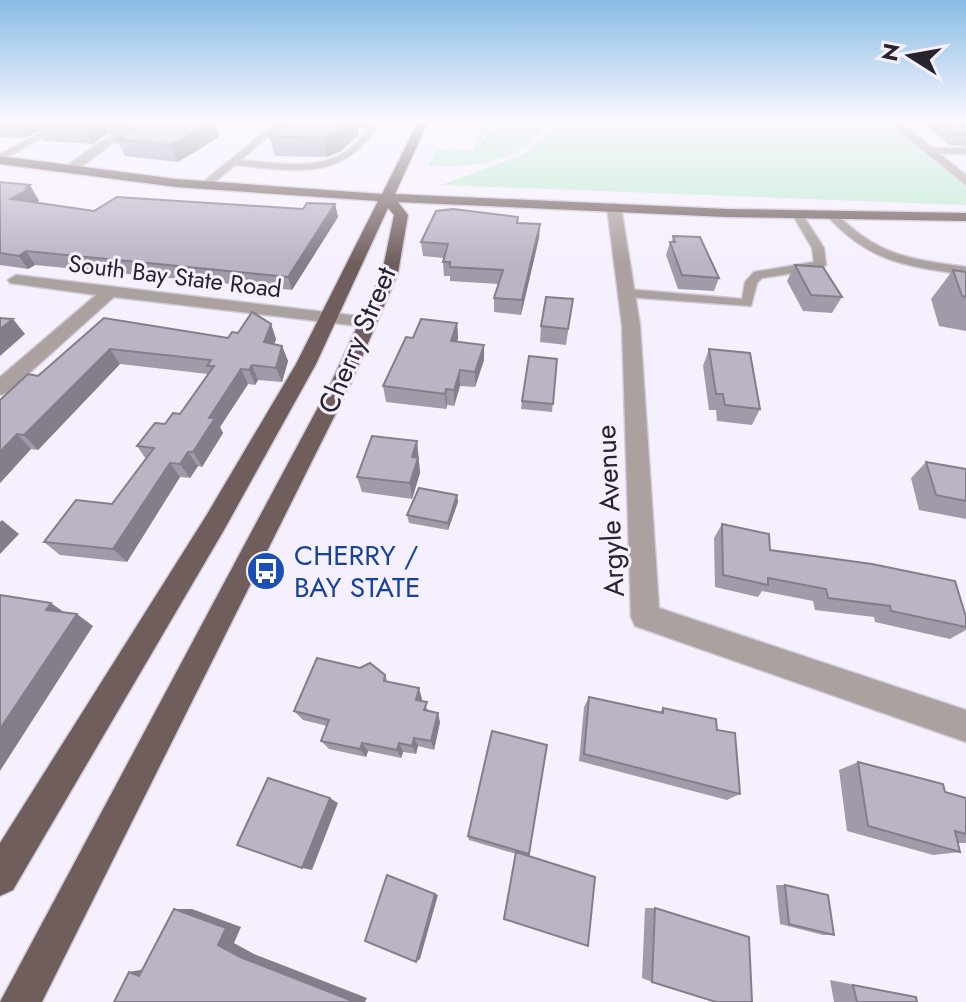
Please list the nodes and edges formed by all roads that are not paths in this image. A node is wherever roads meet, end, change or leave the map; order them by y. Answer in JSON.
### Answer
{"nodes":[{"id":1,"x":70,"y":169,"type":"edge"},
{"id":2,"x":225,"y":169,"type":"edge"},
{"id":3,"x":402,"y":169,"type":"edge"},
{"id":4,"x":204,"y":186,"type":"junction"},
{"id":5,"x":388,"y":199,"type":"junction"},
{"id":6,"x":614,"y":207,"type":"junction"},
{"id":7,"x":797,"y":214,"type":"junction"},
{"id":8,"x":833,"y":216,"type":"junction"},
{"id":9,"x":966,"y":217,"type":"edge"},
{"id":10,"x":966,"y":271,"type":"edge"},
{"id":11,"x":16,"y":280,"type":"dead end"},
{"id":12,"x":109,"y":292,"type":"junction"},
{"id":13,"x":626,"y":293,"type":"junction"},
{"id":14,"x":329,"y":319,"type":"junction"},
{"id":15,"x":367,"y":322,"type":"junction"},
{"id":16,"x":0,"y":388,"type":"edge"},
{"id":17,"x":966,"y":726,"type":"edge"},
{"id":18,"x":0,"y":877,"type":"edge"},
{"id":19,"x":20,"y":1002,"type":"edge"}],
"edges":[{"from":1,"to":4,"type":"main road"},
{"from":2,"to":4,"type":"lane"},
{"from":3,"to":5,"type":"main road"},
{"from":4,"to":5,"type":"main road"},
{"from":5,"to":6,"type":"main road"},
{"from":5,"to":14,"type":"main road","name":"Cherry Street"},
{"from":5,"to":15,"type":"main road","name":"Cherry Street"},
{"from":6,"to":7,"type":"main road"},
{"from":6,"to":13,"type":"street","name":"Argyle Avenue"},
{"from":7,"to":8,"type":"main road"},
{"from":7,"to":13,"type":"lane"},
{"from":8,"to":9,"type":"main road"},
{"from":8,"to":10,"type":"lane"},
{"from":11,"to":12,"type":"street","name":"South Bay State Road"},
{"from":12,"to":14,"type":"street","name":"South Bay State Road"},
{"from":12,"to":16,"type":"street"},
{"from":13,"to":17,"type":"street","name":"Argyle Avenue"},
{"from":14,"to":15,"type":"street","name":"South Bay State Road"},
{"from":14,"to":18,"type":"main road","name":"Cherry Street"},
{"from":15,"to":19,"type":"main road","name":"Cherry Street"}]}
